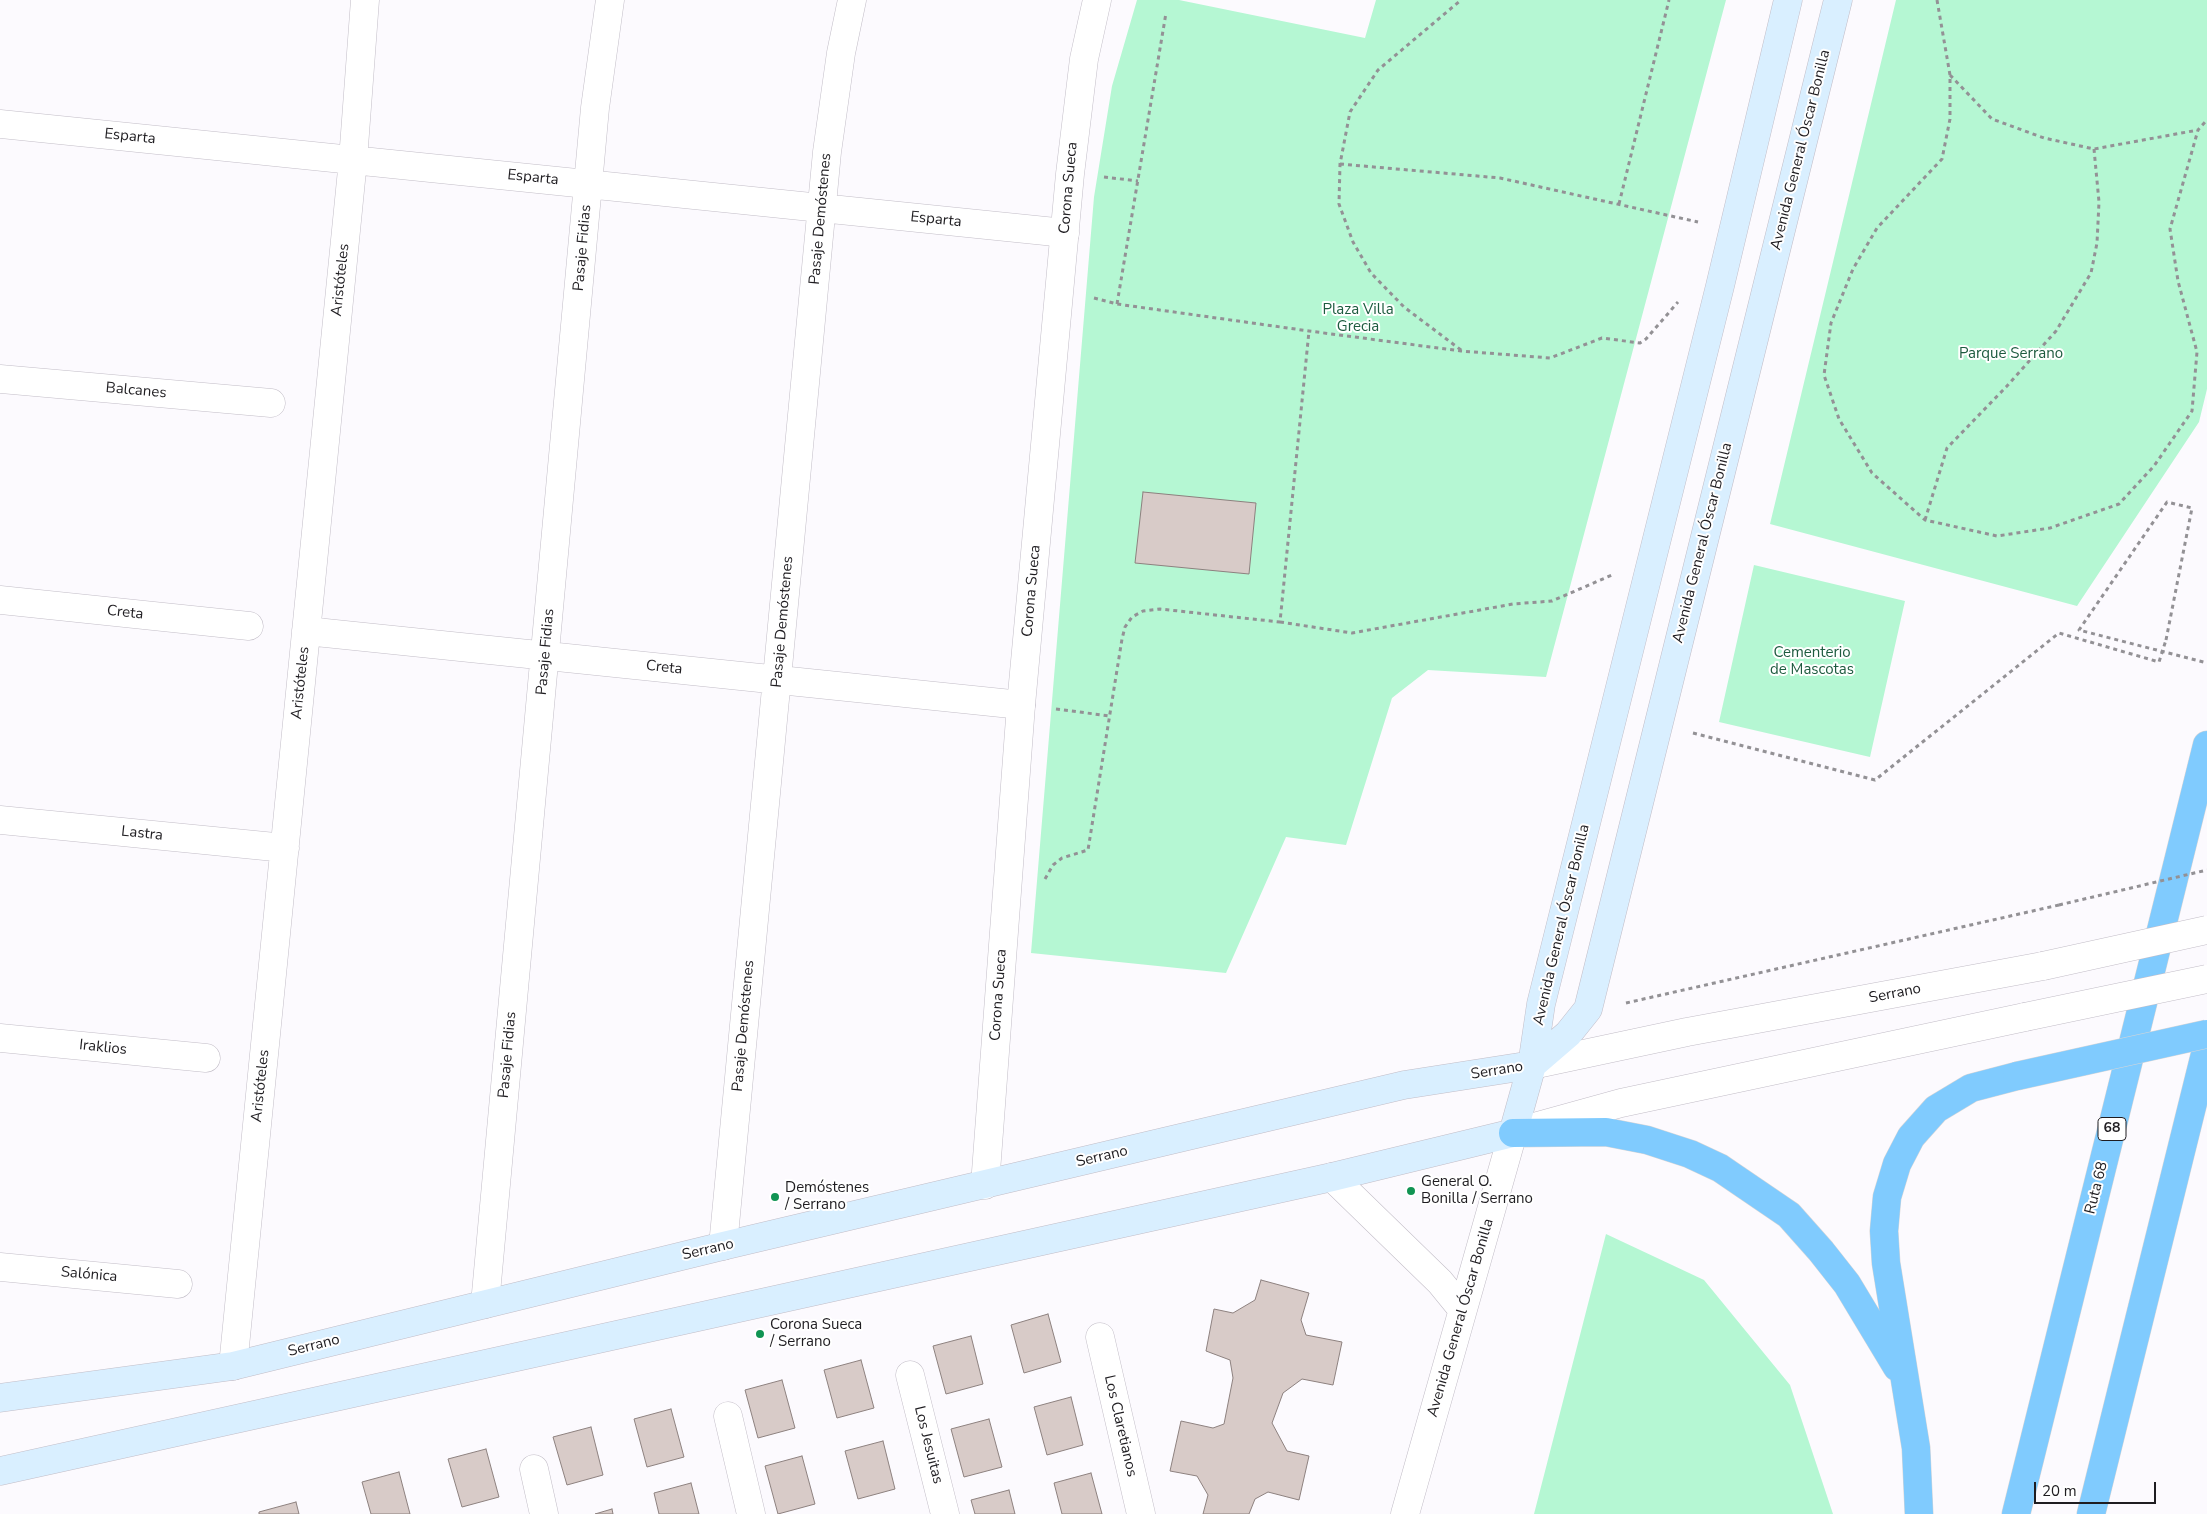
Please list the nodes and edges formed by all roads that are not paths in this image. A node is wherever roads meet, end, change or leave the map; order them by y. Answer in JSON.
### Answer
{"nodes":[{"id":1,"x":365,"y":0,"type":"edge"},
{"id":2,"x":610,"y":0,"type":"edge"},
{"id":3,"x":852,"y":0,"type":"edge"},
{"id":4,"x":1097,"y":0,"type":"edge"},
{"id":5,"x":1788,"y":0,"type":"edge"},
{"id":6,"x":1838,"y":0,"type":"edge"},
{"id":7,"x":0,"y":124,"type":"edge"},
{"id":8,"x":353,"y":160,"type":"junction"},
{"id":9,"x":589,"y":184,"type":"junction"},
{"id":10,"x":822,"y":208,"type":"junction"},
{"id":11,"x":1065,"y":233,"type":"junction"},
{"id":12,"x":0,"y":379,"type":"edge"},
{"id":13,"x":272,"y":403,"type":"dead end"},
{"id":14,"x":0,"y":600,"type":"edge"},
{"id":15,"x":249,"y":626,"type":"dead end"},
{"id":16,"x":306,"y":631,"type":"junction"},
{"id":17,"x":545,"y":656,"type":"junction"},
{"id":18,"x":777,"y":680,"type":"junction"},
{"id":19,"x":1021,"y":705,"type":"junction"},
{"id":20,"x":2207,"y":745,"type":"edge"},
{"id":21,"x":0,"y":820,"type":"edge"},
{"id":22,"x":285,"y":848,"type":"junction"},
{"id":23,"x":2207,"y":930,"type":"edge"},
{"id":24,"x":2207,"y":979,"type":"edge"},
{"id":25,"x":2207,"y":1034,"type":"edge"},
{"id":26,"x":0,"y":1038,"type":"edge"},
{"id":27,"x":2207,"y":1046,"type":"edge"},
{"id":28,"x":206,"y":1058,"type":"dead end"},
{"id":29,"x":1532,"y":1065,"type":"junction"},
{"id":30,"x":1514,"y":1133,"type":"junction"},
{"id":31,"x":1332,"y":1177,"type":"junction"},
{"id":32,"x":985,"y":1185,"type":"junction"},
{"id":33,"x":723,"y":1246,"type":"junction"},
{"id":34,"x":0,"y":1267,"type":"edge"},
{"id":35,"x":178,"y":1284,"type":"dead end"},
{"id":36,"x":485,"y":1304,"type":"junction"},
{"id":37,"x":1462,"y":1309,"type":"junction"},
{"id":38,"x":1100,"y":1337,"type":"dead end"},
{"id":39,"x":233,"y":1366,"type":"junction"},
{"id":40,"x":910,"y":1375,"type":"dead end"},
{"id":41,"x":1905,"y":1380,"type":"junction"},
{"id":42,"x":0,"y":1398,"type":"edge"},
{"id":43,"x":728,"y":1416,"type":"dead end"},
{"id":44,"x":534,"y":1469,"type":"dead end"},
{"id":45,"x":0,"y":1472,"type":"edge"},
{"id":46,"x":544,"y":1514,"type":"edge"},
{"id":47,"x":751,"y":1514,"type":"edge"},
{"id":48,"x":945,"y":1514,"type":"edge"},
{"id":49,"x":1141,"y":1514,"type":"edge"},
{"id":50,"x":1405,"y":1514,"type":"edge"},
{"id":51,"x":1919,"y":1514,"type":"edge"},
{"id":52,"x":2016,"y":1514,"type":"edge"},
{"id":53,"x":2091,"y":1514,"type":"edge"}],
"edges":[{"from":1,"to":8,"type":"street","name":"Aristóteles"},
{"from":2,"to":9,"type":"street","name":"Pasaje Fidias"},
{"from":3,"to":10,"type":"street","name":"Pasaje Demóstenes"},
{"from":4,"to":11,"type":"street","name":"Corona Sueca"},
{"from":5,"to":29,"type":"main road","name":"Avenida General Óscar Bonilla"},
{"from":6,"to":29,"type":"main road","name":"Avenida General Óscar Bonilla"},
{"from":7,"to":8,"type":"street","name":"Esparta"},
{"from":8,"to":9,"type":"street","name":"Esparta"},
{"from":8,"to":16,"type":"street","name":"Aristóteles"},
{"from":9,"to":10,"type":"street","name":"Esparta"},
{"from":9,"to":17,"type":"street","name":"Pasaje Fidias"},
{"from":10,"to":11,"type":"street","name":"Esparta"},
{"from":10,"to":18,"type":"street","name":"Pasaje Demóstenes"},
{"from":11,"to":19,"type":"street","name":"Corona Sueca"},
{"from":12,"to":13,"type":"street","name":"Balcanes"},
{"from":14,"to":15,"type":"street","name":"Creta"},
{"from":16,"to":17,"type":"street","name":"Creta"},
{"from":16,"to":22,"type":"street","name":"Aristóteles"},
{"from":17,"to":18,"type":"street","name":"Creta"},
{"from":17,"to":36,"type":"street","name":"Pasaje Fidias"},
{"from":18,"to":19,"type":"street","name":"Creta"},
{"from":18,"to":33,"type":"street","name":"Pasaje Demóstenes"},
{"from":19,"to":32,"type":"street","name":"Corona Sueca"},
{"from":20,"to":52,"type":"highway","name":"Ruta 68","number":"68"},
{"from":21,"to":22,"type":"street","name":"Lastra"},
{"from":22,"to":39,"type":"street","name":"Aristóteles"},
{"from":23,"to":29,"type":"street","name":"Serrano","bridge":true},
{"from":24,"to":30,"type":"street","bridge":true},
{"from":25,"to":41,"type":"highway","bridge":true},
{"from":26,"to":28,"type":"street","name":"Iraklios"},
{"from":27,"to":53,"type":"highway"},
{"from":29,"to":30,"type":"main road","name":"Avenida General Óscar Bonilla"},
{"from":29,"to":32,"type":"main road","name":"Serrano"},
{"from":30,"to":31,"type":"main road"},
{"from":30,"to":37,"type":"street","name":"Avenida General Óscar Bonilla"},
{"from":30,"to":41,"type":"highway"},
{"from":31,"to":37,"type":"street"},
{"from":31,"to":45,"type":"main road"},
{"from":32,"to":33,"type":"main road","name":"Serrano"},
{"from":33,"to":36,"type":"main road","name":"Serrano"},
{"from":34,"to":35,"type":"street","name":"Salónica"},
{"from":36,"to":39,"type":"main road","name":"Serrano"},
{"from":37,"to":50,"type":"street","name":"Avenida General Óscar Bonilla"},
{"from":38,"to":49,"type":"street","name":"Los Claretianos"},
{"from":39,"to":42,"type":"main road","name":"Serrano"},
{"from":40,"to":48,"type":"street","name":"Los Jesuitas"},
{"from":41,"to":51,"type":"highway"},
{"from":43,"to":47,"type":"street"},
{"from":44,"to":46,"type":"street"}]}
